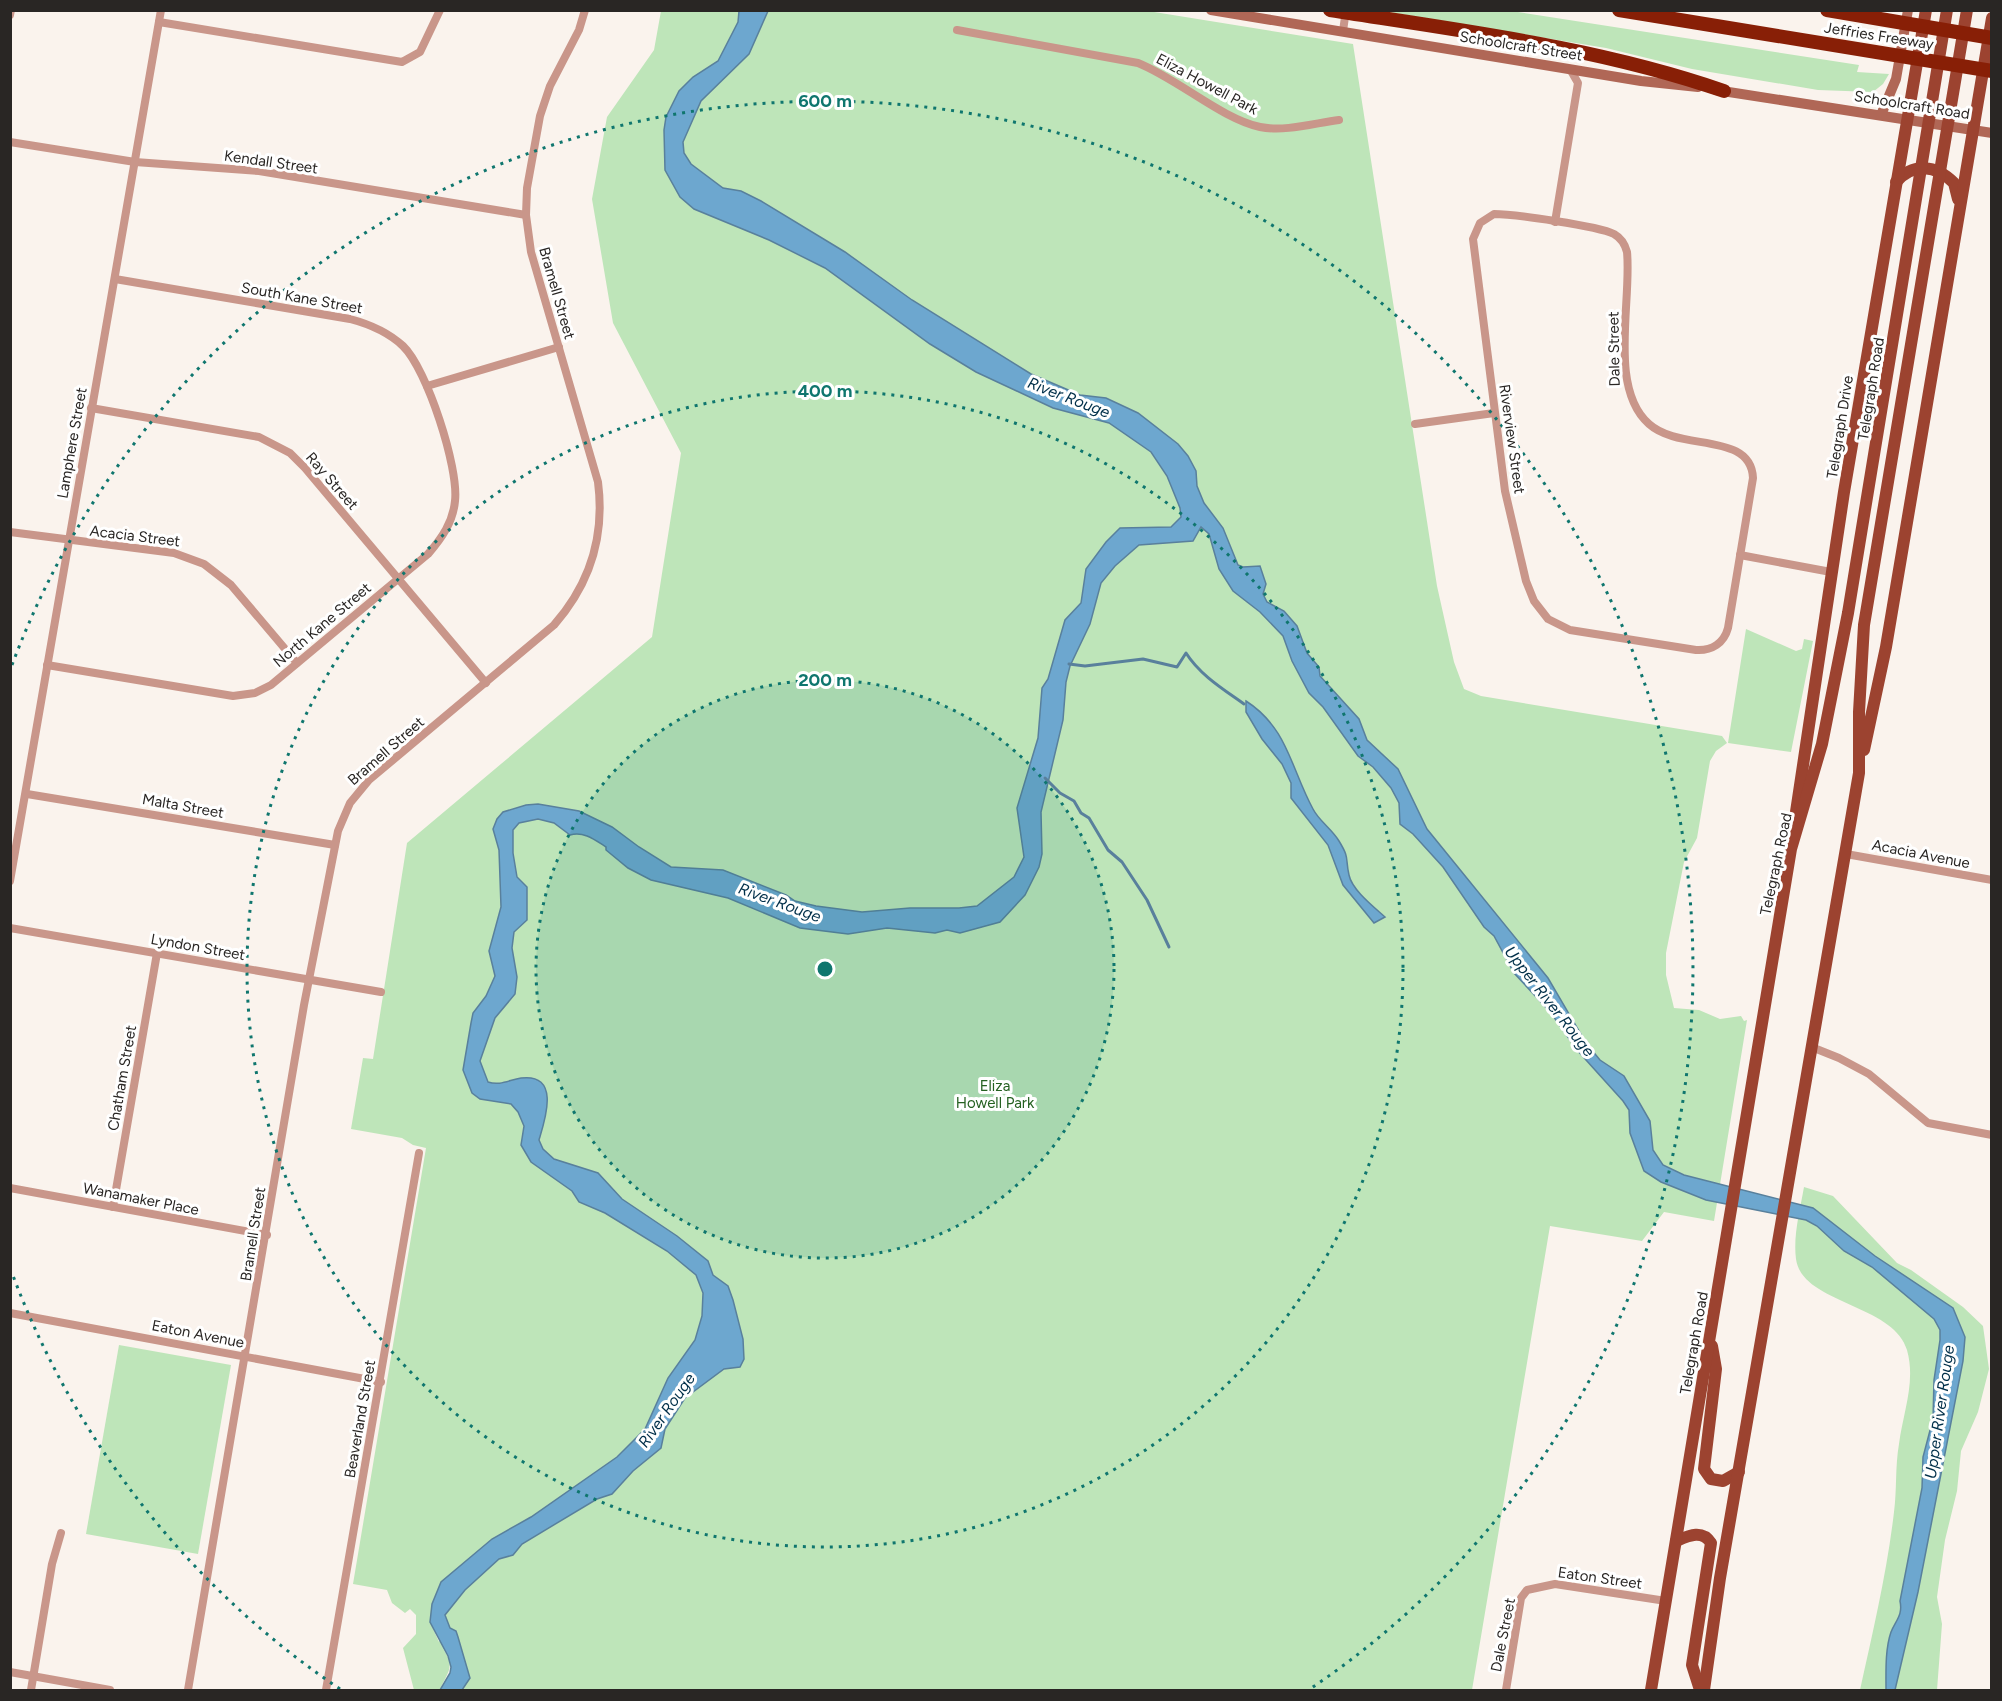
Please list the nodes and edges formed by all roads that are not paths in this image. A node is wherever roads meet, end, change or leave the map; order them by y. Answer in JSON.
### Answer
{"nodes":[{"id":1,"x":11,"y":10,"type":"edge"},
{"id":2,"x":160,"y":10,"type":"edge"},
{"id":3,"x":440,"y":10,"type":"edge"},
{"id":4,"x":585,"y":10,"type":"edge"},
{"id":5,"x":1211,"y":10,"type":"edge"},
{"id":6,"x":1330,"y":10,"type":"edge"},
{"id":7,"x":1346,"y":10,"type":"edge"},
{"id":8,"x":1619,"y":10,"type":"edge"},
{"id":9,"x":1827,"y":10,"type":"edge"},
{"id":10,"x":1908,"y":10,"type":"edge"},
{"id":11,"x":1926,"y":10,"type":"edge"},
{"id":12,"x":1947,"y":10,"type":"edge"},
{"id":13,"x":1967,"y":10,"type":"edge"},
{"id":14,"x":10,"y":15,"type":"edge"},
{"id":15,"x":1992,"y":18,"type":"edge"},
{"id":16,"x":159,"y":22,"type":"junction"},
{"id":17,"x":1343,"y":27,"type":"junction"},
{"id":18,"x":957,"y":30,"type":"dead end"},
{"id":19,"x":1992,"y":38,"type":"edge"},
{"id":20,"x":1570,"y":69,"type":"junction"},
{"id":21,"x":1992,"y":71,"type":"edge"},
{"id":22,"x":1724,"y":91,"type":"junction"},
{"id":23,"x":1827,"y":106,"type":"joint"},
{"id":24,"x":1881,"y":115,"type":"junction"},
{"id":25,"x":1339,"y":120,"type":"dead end"},
{"id":26,"x":1909,"y":120,"type":"junction"},
{"id":27,"x":1973,"y":130,"type":"junction"},
{"id":28,"x":1992,"y":133,"type":"edge"},
{"id":29,"x":10,"y":142,"type":"edge"},
{"id":30,"x":135,"y":162,"type":"junction"},
{"id":31,"x":1895,"y":183,"type":"junction"},
{"id":32,"x":1959,"y":203,"type":"junction"},
{"id":33,"x":526,"y":215,"type":"junction"},
{"id":34,"x":1555,"y":222,"type":"junction"},
{"id":35,"x":115,"y":279,"type":"junction"},
{"id":36,"x":559,"y":346,"type":"junction"},
{"id":37,"x":427,"y":386,"type":"junction"},
{"id":38,"x":91,"y":408,"type":"junction"},
{"id":39,"x":1494,"y":413,"type":"junction"},
{"id":40,"x":1415,"y":424,"type":"dead end"},
{"id":41,"x":10,"y":532,"type":"edge"},
{"id":42,"x":68,"y":542,"type":"junction"},
{"id":43,"x":1740,"y":555,"type":"junction"},
{"id":44,"x":1832,"y":572,"type":"junction"},
{"id":45,"x":398,"y":579,"type":"junction"},
{"id":46,"x":297,"y":663,"type":"junction"},
{"id":47,"x":47,"y":665,"type":"junction"},
{"id":48,"x":486,"y":683,"type":"junction"},
{"id":49,"x":1859,"y":773,"type":"junction"},
{"id":50,"x":27,"y":794,"type":"junction"},
{"id":51,"x":335,"y":845,"type":"junction"},
{"id":52,"x":1791,"y":849,"type":"junction"},
{"id":53,"x":1846,"y":854,"type":"junction"},
{"id":54,"x":1992,"y":880,"type":"edge"},
{"id":55,"x":10,"y":881,"type":"edge"},
{"id":56,"x":10,"y":928,"type":"edge"},
{"id":57,"x":157,"y":953,"type":"junction"},
{"id":58,"x":310,"y":980,"type":"junction"},
{"id":59,"x":381,"y":992,"type":"dead end"},
{"id":60,"x":1814,"y":1048,"type":"junction"},
{"id":61,"x":1992,"y":1135,"type":"edge"},
{"id":62,"x":419,"y":1153,"type":"dead end"},
{"id":63,"x":10,"y":1188,"type":"edge"},
{"id":64,"x":113,"y":1207,"type":"junction"},
{"id":65,"x":267,"y":1235,"type":"junction"},
{"id":66,"x":10,"y":1313,"type":"edge"},
{"id":67,"x":1710,"y":1336,"type":"junction"},
{"id":68,"x":247,"y":1356,"type":"junction"},
{"id":69,"x":381,"y":1382,"type":"junction"},
{"id":70,"x":1739,"y":1472,"type":"junction"},
{"id":71,"x":61,"y":1533,"type":"dead end"},
{"id":72,"x":1676,"y":1541,"type":"junction"},
{"id":73,"x":1532,"y":1588,"type":"joint"},
{"id":74,"x":1666,"y":1601,"type":"junction"},
{"id":75,"x":10,"y":1672,"type":"edge"},
{"id":76,"x":34,"y":1676,"type":"junction"},
{"id":77,"x":31,"y":1690,"type":"edge"},
{"id":78,"x":110,"y":1690,"type":"edge"},
{"id":79,"x":188,"y":1690,"type":"edge"},
{"id":80,"x":326,"y":1690,"type":"edge"},
{"id":81,"x":1506,"y":1690,"type":"edge"},
{"id":82,"x":1651,"y":1690,"type":"edge"},
{"id":83,"x":1702,"y":1690,"type":"edge"}],
"edges":[{"from":1,"to":14,"type":"street"},
{"from":2,"to":16,"type":"street","name":"Lamphere Street"},
{"from":3,"to":16,"type":"street"},
{"from":4,"to":33,"type":"street","name":"Bramell Street"},
{"from":5,"to":17,"type":"main road","name":"Schoolcraft Street"},
{"from":6,"to":22,"type":"highway"},
{"from":7,"to":17,"type":"street"},
{"from":8,"to":21,"type":"highway","name":"Jeffries Freeway"},
{"from":9,"to":19,"type":"highway","name":"Jeffries Freeway"},
{"from":10,"to":24,"type":"main road"},
{"from":11,"to":26,"type":"main road","name":"Telegraph Drive"},
{"from":12,"to":52,"type":"main road","name":"Telegraph Road"},
{"from":13,"to":49,"type":"main road"},
{"from":15,"to":27,"type":"main road"},
{"from":16,"to":30,"type":"street","name":"Lamphere Street"},
{"from":17,"to":20,"type":"main road","name":"Schoolcraft Street"},
{"from":18,"to":25,"type":"street","name":"Eliza Howell Park"},
{"from":20,"to":22,"type":"main road","name":"Schoolcraft Street"},
{"from":20,"to":34,"type":"street"},
{"from":22,"to":23,"type":"main road","name":"Schoolcraft Street"},
{"from":23,"to":24,"type":"main road","name":"Schoolcraft Road"},
{"from":24,"to":26,"type":"main road","name":"Schoolcraft Road"},
{"from":26,"to":27,"type":"main road","name":"Schoolcraft Road"},
{"from":26,"to":31,"type":"main road","name":"Telegraph Drive"},
{"from":27,"to":28,"type":"main road","name":"Schoolcraft Road"},
{"from":27,"to":32,"type":"main road"},
{"from":29,"to":30,"type":"street","name":"Kendall Street"},
{"from":30,"to":33,"type":"street","name":"Kendall Street"},
{"from":30,"to":35,"type":"street","name":"Lamphere Street"},
{"from":31,"to":32,"type":"main road"},
{"from":31,"to":44,"type":"main road","name":"Telegraph Drive"},
{"from":32,"to":49,"type":"main road"},
{"from":33,"to":36,"type":"street","name":"Bramell Street"},
{"from":34,"to":39,"type":"street","name":"Riverview Street"},
{"from":34,"to":43,"type":"street","name":"Dale Street"},
{"from":35,"to":37,"type":"street","name":"South Kane Street"},
{"from":35,"to":38,"type":"street","name":"Lamphere Street"},
{"from":36,"to":37,"type":"street"},
{"from":36,"to":48,"type":"street","name":"Bramell Street"},
{"from":37,"to":45,"type":"street","name":"North Kane Street"},
{"from":38,"to":42,"type":"street","name":"Lamphere Street"},
{"from":38,"to":45,"type":"street","name":"Ray Street"},
{"from":39,"to":40,"type":"street"},
{"from":39,"to":43,"type":"street","name":"Riverview Street"},
{"from":41,"to":42,"type":"street"},
{"from":42,"to":46,"type":"street","name":"Acacia Street"},
{"from":42,"to":47,"type":"street","name":"Lamphere Street"},
{"from":43,"to":44,"type":"street"},
{"from":44,"to":52,"type":"main road","name":"Telegraph Drive"},
{"from":45,"to":46,"type":"street","name":"North Kane Street"},
{"from":45,"to":48,"type":"street","name":"Ray Street"},
{"from":46,"to":47,"type":"street","name":"North Kane Street"},
{"from":47,"to":50,"type":"street","name":"Lamphere Street"},
{"from":48,"to":51,"type":"street","name":"Bramell Street"},
{"from":49,"to":53,"type":"main road"},
{"from":50,"to":51,"type":"street","name":"Malta Street"},
{"from":50,"to":55,"type":"street","name":"Lamphere Street"},
{"from":51,"to":58,"type":"street","name":"Bramell Street"},
{"from":52,"to":67,"type":"main road","name":"Telegraph Road"},
{"from":53,"to":54,"type":"street","name":"Acacia Avenue"},
{"from":53,"to":60,"type":"main road"},
{"from":56,"to":57,"type":"street","name":"Lyndon Street"},
{"from":57,"to":58,"type":"street","name":"Lyndon Street"},
{"from":57,"to":64,"type":"street","name":"Chatham Street"},
{"from":58,"to":59,"type":"street","name":"Lyndon Street"},
{"from":58,"to":65,"type":"street","name":"Bramell Street"},
{"from":60,"to":61,"type":"street"},
{"from":60,"to":70,"type":"main road"},
{"from":62,"to":69,"type":"street","name":"Beaverland Street"},
{"from":63,"to":64,"type":"street","name":"Wanamaker Place"},
{"from":64,"to":65,"type":"street","name":"Wanamaker Place"},
{"from":65,"to":68,"type":"street","name":"Bramell Street"},
{"from":66,"to":68,"type":"street","name":"Eaton Avenue"},
{"from":67,"to":70,"type":"main road"},
{"from":67,"to":72,"type":"main road","name":"Telegraph Road"},
{"from":68,"to":69,"type":"street","name":"Eaton Avenue"},
{"from":68,"to":79,"type":"street","name":"Bramell Street"},
{"from":69,"to":80,"type":"street","name":"Beaverland Street"},
{"from":70,"to":83,"type":"main road"},
{"from":71,"to":76,"type":"street"},
{"from":72,"to":74,"type":"main road","name":"Telegraph Road"},
{"from":72,"to":83,"type":"main road"},
{"from":73,"to":74,"type":"street","name":"Eaton Street"},
{"from":73,"to":81,"type":"street","name":"Dale Street"},
{"from":74,"to":82,"type":"main road","name":"Telegraph Road"},
{"from":75,"to":76,"type":"street"},
{"from":76,"to":77,"type":"street"},
{"from":76,"to":78,"type":"street"}]}
